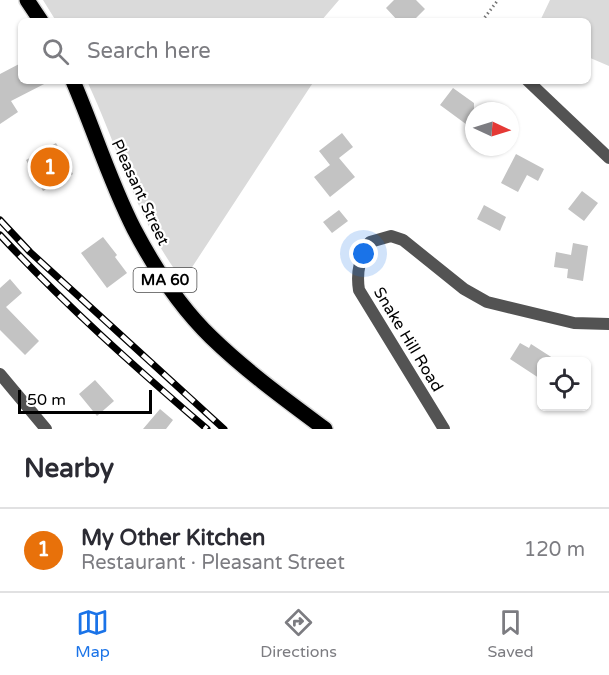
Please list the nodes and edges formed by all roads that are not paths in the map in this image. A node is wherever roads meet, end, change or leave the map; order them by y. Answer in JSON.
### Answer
{"nodes":[{"id":1,"x":27,"y":0,"type":"edge"},
{"id":2,"x":39,"y":18,"type":"edge"},
{"id":3,"x":74,"y":84,"type":"edge"},
{"id":4,"x":531,"y":84,"type":"edge"},
{"id":5,"x":609,"y":158,"type":"edge"},
{"id":6,"x":609,"y":324,"type":"edge"},
{"id":7,"x":0,"y":374,"type":"edge"},
{"id":8,"x":46,"y":429,"type":"edge"},
{"id":9,"x":325,"y":429,"type":"edge"},
{"id":10,"x":444,"y":429,"type":"edge"}],
"edges":[{"from":1,"to":2,"type":"main road"},
{"from":3,"to":9,"type":"main road","name":"Pleasant Street","number":"MA 60"},
{"from":4,"to":5,"type":"street"},
{"from":6,"to":10,"type":"street","name":"Snake Hill Road"},
{"from":7,"to":8,"type":"street"}]}
